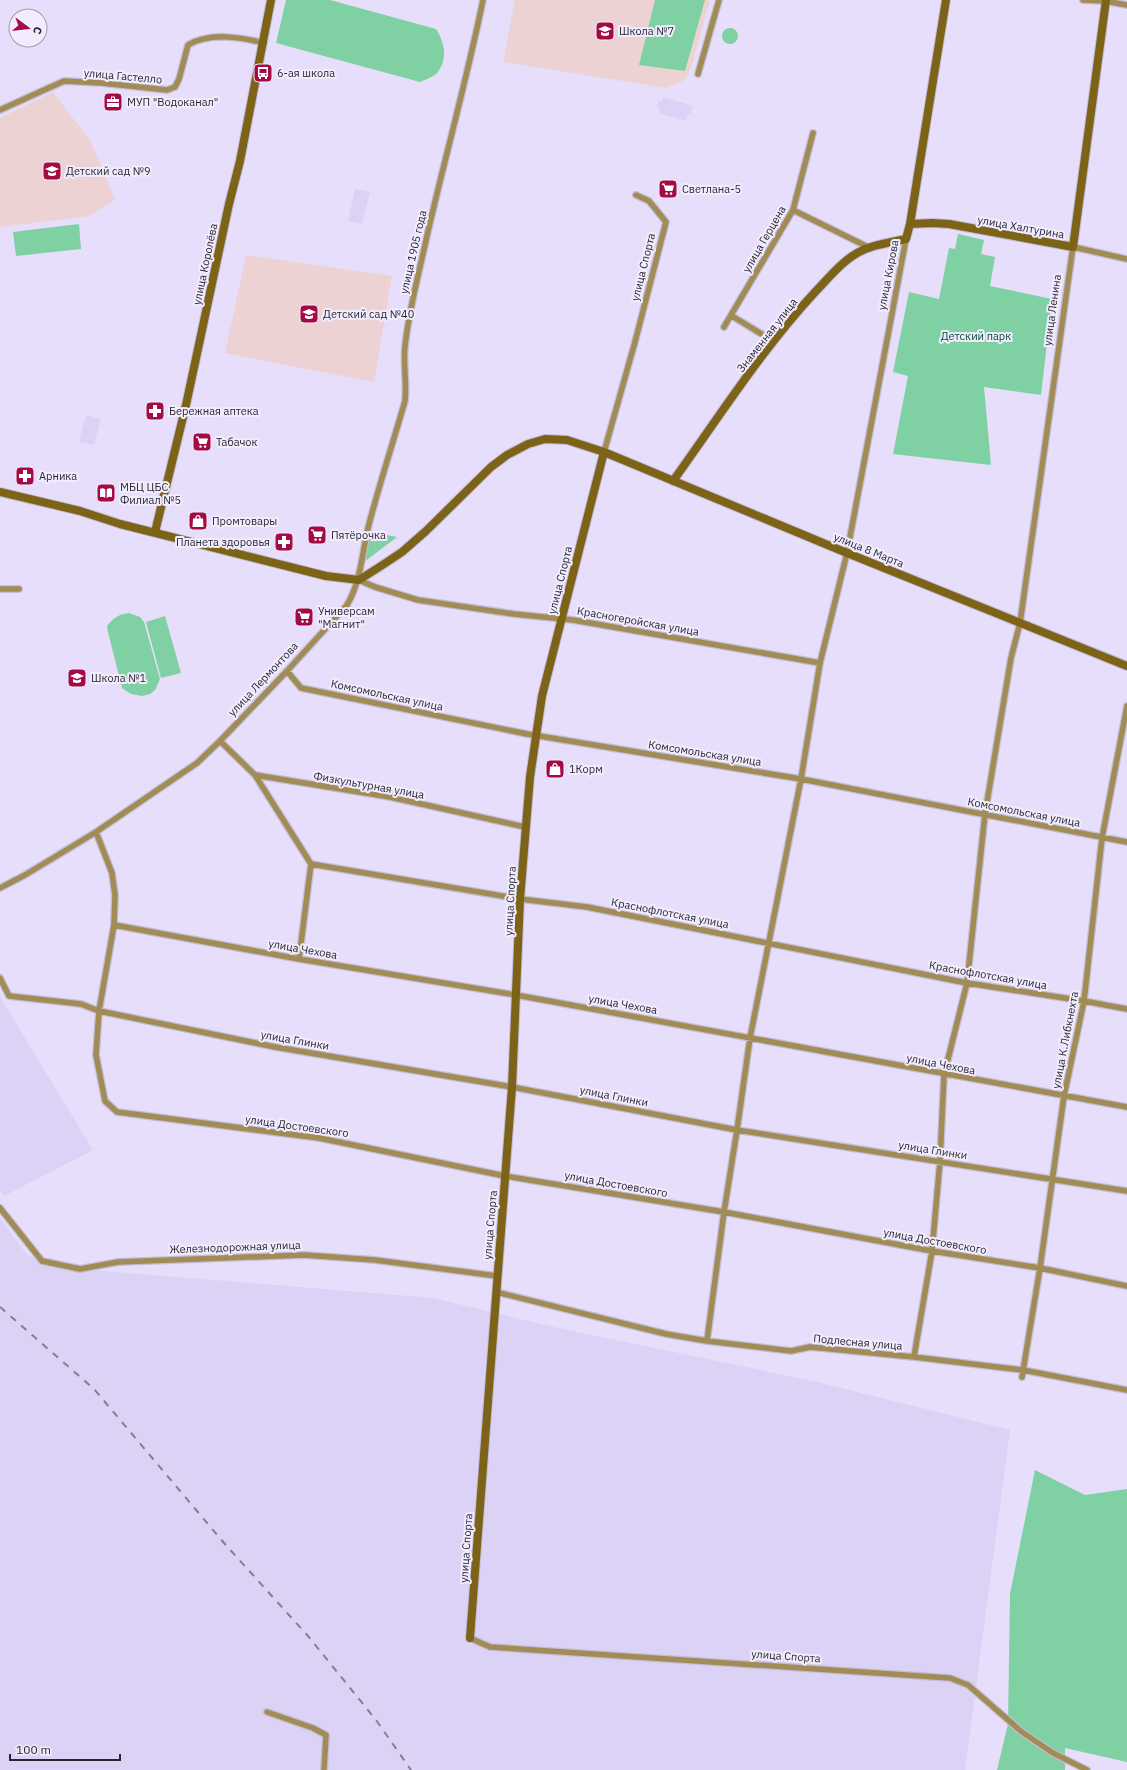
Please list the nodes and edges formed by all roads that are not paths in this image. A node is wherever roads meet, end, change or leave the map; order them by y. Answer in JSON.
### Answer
{"nodes":[{"id":1,"x":271,"y":0,"type":"edge"},
{"id":2,"x":483,"y":0,"type":"edge"},
{"id":3,"x":719,"y":0,"type":"edge"},
{"id":4,"x":946,"y":0,"type":"edge"},
{"id":5,"x":1083,"y":0,"type":"edge"},
{"id":6,"x":1106,"y":1,"type":"edge"},
{"id":7,"x":1127,"y":5,"type":"edge"},
{"id":8,"x":264,"y":42,"type":"junction"},
{"id":9,"x":698,"y":74,"type":"dead end"},
{"id":10,"x":0,"y":110,"type":"edge"},
{"id":11,"x":813,"y":133,"type":"dead end"},
{"id":12,"x":636,"y":195,"type":"dead end"},
{"id":13,"x":793,"y":210,"type":"junction"},
{"id":14,"x":910,"y":224,"type":"junction"},
{"id":15,"x":906,"y":239,"type":"junction"},
{"id":16,"x":868,"y":247,"type":"junction"},
{"id":17,"x":1073,"y":247,"type":"junction"},
{"id":18,"x":1127,"y":259,"type":"edge"},
{"id":19,"x":732,"y":316,"type":"junction"},
{"id":20,"x":724,"y":327,"type":"dead end"},
{"id":21,"x":774,"y":341,"type":"junction"},
{"id":22,"x":604,"y":452,"type":"junction"},
{"id":23,"x":673,"y":481,"type":"junction"},
{"id":24,"x":0,"y":492,"type":"edge"},
{"id":25,"x":155,"y":532,"type":"junction"},
{"id":26,"x":847,"y":553,"type":"junction"},
{"id":27,"x":358,"y":580,"type":"junction"},
{"id":28,"x":0,"y":589,"type":"edge"},
{"id":29,"x":19,"y":589,"type":"dead end"},
{"id":30,"x":561,"y":618,"type":"junction"},
{"id":31,"x":1020,"y":623,"type":"junction"},
{"id":32,"x":820,"y":663,"type":"junction"},
{"id":33,"x":1127,"y":666,"type":"edge"},
{"id":34,"x":288,"y":671,"type":"junction"},
{"id":35,"x":1127,"y":706,"type":"edge"},
{"id":36,"x":535,"y":735,"type":"junction"},
{"id":37,"x":220,"y":741,"type":"junction"},
{"id":38,"x":255,"y":775,"type":"junction"},
{"id":39,"x":801,"y":779,"type":"junction"},
{"id":40,"x":985,"y":814,"type":"junction"},
{"id":41,"x":526,"y":827,"type":"junction"},
{"id":42,"x":96,"y":832,"type":"junction"},
{"id":43,"x":1102,"y":838,"type":"junction"},
{"id":44,"x":1127,"y":842,"type":"edge"},
{"id":45,"x":311,"y":864,"type":"junction"},
{"id":46,"x":0,"y":888,"type":"edge"},
{"id":47,"x":520,"y":899,"type":"junction"},
{"id":48,"x":114,"y":925,"type":"junction"},
{"id":49,"x":769,"y":942,"type":"junction"},
{"id":50,"x":299,"y":959,"type":"junction"},
{"id":51,"x":0,"y":978,"type":"edge"},
{"id":52,"x":967,"y":983,"type":"junction"},
{"id":53,"x":516,"y":995,"type":"junction"},
{"id":54,"x":1084,"y":1001,"type":"junction"},
{"id":55,"x":1127,"y":1009,"type":"edge"},
{"id":56,"x":99,"y":1011,"type":"junction"},
{"id":57,"x":750,"y":1038,"type":"junction"},
{"id":58,"x":944,"y":1075,"type":"junction"},
{"id":59,"x":512,"y":1087,"type":"junction"},
{"id":60,"x":1064,"y":1096,"type":"junction"},
{"id":61,"x":1127,"y":1108,"type":"edge"},
{"id":62,"x":738,"y":1130,"type":"junction"},
{"id":63,"x":940,"y":1161,"type":"junction"},
{"id":64,"x":505,"y":1176,"type":"junction"},
{"id":65,"x":1053,"y":1180,"type":"junction"},
{"id":66,"x":1127,"y":1191,"type":"edge"},
{"id":67,"x":0,"y":1208,"type":"edge"},
{"id":68,"x":724,"y":1212,"type":"junction"},
{"id":69,"x":932,"y":1251,"type":"junction"},
{"id":70,"x":1040,"y":1268,"type":"junction"},
{"id":71,"x":497,"y":1276,"type":"junction"},
{"id":72,"x":1127,"y":1286,"type":"edge"},
{"id":73,"x":496,"y":1292,"type":"junction"},
{"id":74,"x":707,"y":1341,"type":"junction"},
{"id":75,"x":914,"y":1357,"type":"junction"},
{"id":76,"x":1023,"y":1370,"type":"junction"},
{"id":77,"x":1022,"y":1377,"type":"dead end"},
{"id":78,"x":1127,"y":1390,"type":"edge"},
{"id":79,"x":470,"y":1638,"type":"joint"},
{"id":80,"x":267,"y":1712,"type":"dead end"},
{"id":81,"x":324,"y":1770,"type":"edge"},
{"id":82,"x":1087,"y":1770,"type":"edge"}],
"edges":[{"from":1,"to":8,"type":"main road","name":"улица Королёва"},
{"from":2,"to":27,"type":"street","name":"улица 1905 года"},
{"from":3,"to":9,"type":"street"},
{"from":4,"to":14,"type":"main road","name":"улица Кирова"},
{"from":5,"to":6,"type":"street"},
{"from":6,"to":7,"type":"street"},
{"from":6,"to":17,"type":"main road","name":"улица Ленина"},
{"from":8,"to":10,"type":"street","name":"улица Гастелло"},
{"from":8,"to":25,"type":"main road","name":"улица Королёва"},
{"from":11,"to":13,"type":"street","name":"улица Герцена"},
{"from":12,"to":22,"type":"street","name":"улица Спорта"},
{"from":13,"to":16,"type":"street"},
{"from":13,"to":19,"type":"street","name":"улица Герцена"},
{"from":14,"to":15,"type":"main road","name":"улица Кирова"},
{"from":14,"to":17,"type":"main road","name":"улица Халтурина"},
{"from":15,"to":16,"type":"main road","name":"Знаменная улица"},
{"from":15,"to":26,"type":"street","name":"улица Кирова"},
{"from":16,"to":21,"type":"main road","name":"Знаменная улица"},
{"from":17,"to":18,"type":"street","name":"улица Халтурина"},
{"from":17,"to":31,"type":"street","name":"улица Ленина"},
{"from":19,"to":20,"type":"street","name":"улица Герцена"},
{"from":19,"to":21,"type":"street"},
{"from":21,"to":23,"type":"main road","name":"Знаменная улица"},
{"from":22,"to":23,"type":"main road","name":"улица 8 Марта"},
{"from":22,"to":27,"type":"main road"},
{"from":22,"to":30,"type":"main road","name":"улица Спорта"},
{"from":23,"to":26,"type":"main road","name":"улица 8 Марта"},
{"from":24,"to":25,"type":"main road"},
{"from":25,"to":27,"type":"main road"},
{"from":26,"to":31,"type":"main road","name":"улица 8 Марта"},
{"from":26,"to":32,"type":"street","name":"улица Кирова"},
{"from":27,"to":30,"type":"street","name":"Красногеройская улица"},
{"from":27,"to":34,"type":"street","name":"улица Лермонтова"},
{"from":28,"to":29,"type":"street"},
{"from":30,"to":32,"type":"street","name":"Красногеройская улица"},
{"from":30,"to":36,"type":"main road","name":"улица Спорта"},
{"from":31,"to":33,"type":"main road","name":"улица 8 Марта"},
{"from":31,"to":40,"type":"street","name":"улица Ленина"},
{"from":32,"to":39,"type":"street","name":"улица Кирова"},
{"from":34,"to":36,"type":"street","name":"Комсомольская улица"},
{"from":34,"to":37,"type":"street","name":"улица Лермонтова"},
{"from":35,"to":43,"type":"street","name":"улица К.Либкнехта"},
{"from":36,"to":39,"type":"street","name":"Комсомольская улица"},
{"from":36,"to":41,"type":"main road","name":"улица Спорта"},
{"from":37,"to":38,"type":"street"},
{"from":37,"to":42,"type":"street","name":"улица Лермонтова"},
{"from":38,"to":41,"type":"street","name":"Физкультурная улица"},
{"from":38,"to":45,"type":"street"},
{"from":39,"to":40,"type":"street","name":"Комсомольская улица"},
{"from":39,"to":49,"type":"street","name":"улица Кирова"},
{"from":40,"to":43,"type":"street","name":"Комсомольская улица"},
{"from":40,"to":52,"type":"street","name":"улица Ленина"},
{"from":41,"to":47,"type":"main road","name":"улица Спорта"},
{"from":42,"to":46,"type":"street","name":"улица Лермонтова"},
{"from":42,"to":48,"type":"street"},
{"from":43,"to":44,"type":"street","name":"Комсомольская улица"},
{"from":43,"to":54,"type":"street","name":"улица К.Либкнехта"},
{"from":45,"to":47,"type":"street","name":"Краснофлотская улица"},
{"from":45,"to":50,"type":"street"},
{"from":47,"to":49,"type":"street","name":"Краснофлотская улица"},
{"from":47,"to":53,"type":"main road","name":"улица Спорта"},
{"from":48,"to":50,"type":"street","name":"улица Чехова"},
{"from":48,"to":56,"type":"street"},
{"from":49,"to":52,"type":"street","name":"Краснофлотская улица"},
{"from":49,"to":57,"type":"street","name":"улица Кирова"},
{"from":50,"to":53,"type":"street","name":"улица Чехова"},
{"from":51,"to":56,"type":"street","name":"улица Глинки"},
{"from":52,"to":54,"type":"street","name":"Краснофлотская улица"},
{"from":52,"to":58,"type":"street","name":"улица Ленина"},
{"from":53,"to":57,"type":"street","name":"улица Чехова"},
{"from":53,"to":59,"type":"main road","name":"улица Спорта"},
{"from":54,"to":55,"type":"street","name":"Краснофлотская улица"},
{"from":54,"to":60,"type":"street","name":"улица К.Либкнехта"},
{"from":56,"to":59,"type":"street","name":"улица Глинки"},
{"from":56,"to":64,"type":"street","name":"улица Достоевского"},
{"from":57,"to":58,"type":"street","name":"улица Чехова"},
{"from":57,"to":62,"type":"street","name":"улица Кирова"},
{"from":58,"to":60,"type":"street","name":"улица Чехова"},
{"from":58,"to":63,"type":"street","name":"улица Ленина"},
{"from":59,"to":62,"type":"street","name":"улица Глинки"},
{"from":59,"to":64,"type":"main road","name":"улица Спорта"},
{"from":60,"to":61,"type":"street","name":"улица Чехова"},
{"from":60,"to":65,"type":"street","name":"улица К.Либкнехта"},
{"from":62,"to":63,"type":"street","name":"улица Глинки"},
{"from":62,"to":68,"type":"street","name":"улица Кирова"},
{"from":63,"to":65,"type":"street","name":"улица Глинки"},
{"from":63,"to":69,"type":"street","name":"улица Ленина"},
{"from":64,"to":68,"type":"street","name":"улица Достоевского"},
{"from":64,"to":71,"type":"main road","name":"улица Спорта"},
{"from":65,"to":66,"type":"street","name":"улица Глинки"},
{"from":65,"to":70,"type":"street","name":"улица К.Либкнехта"},
{"from":67,"to":71,"type":"street","name":"Железнодорожная улица"},
{"from":68,"to":69,"type":"street","name":"улица Достоевского"},
{"from":68,"to":74,"type":"street","name":"улица Кирова"},
{"from":69,"to":70,"type":"street","name":"улица Достоевского"},
{"from":69,"to":75,"type":"street","name":"улица Ленина"},
{"from":70,"to":72,"type":"street","name":"улица Достоевского"},
{"from":70,"to":76,"type":"street","name":"улица К.Либкнехта"},
{"from":71,"to":73,"type":"main road","name":"улица Спорта"},
{"from":73,"to":74,"type":"street","name":"Подлесная улица"},
{"from":73,"to":79,"type":"main road","name":"улица Спорта"},
{"from":74,"to":75,"type":"street","name":"Подлесная улица"},
{"from":75,"to":76,"type":"street","name":"Подлесная улица"},
{"from":76,"to":77,"type":"street","name":"улица К.Либкнехта"},
{"from":76,"to":78,"type":"street","name":"Подлесная улица"},
{"from":79,"to":82,"type":"street","name":"улица Спорта"},
{"from":80,"to":81,"type":"street"}]}
